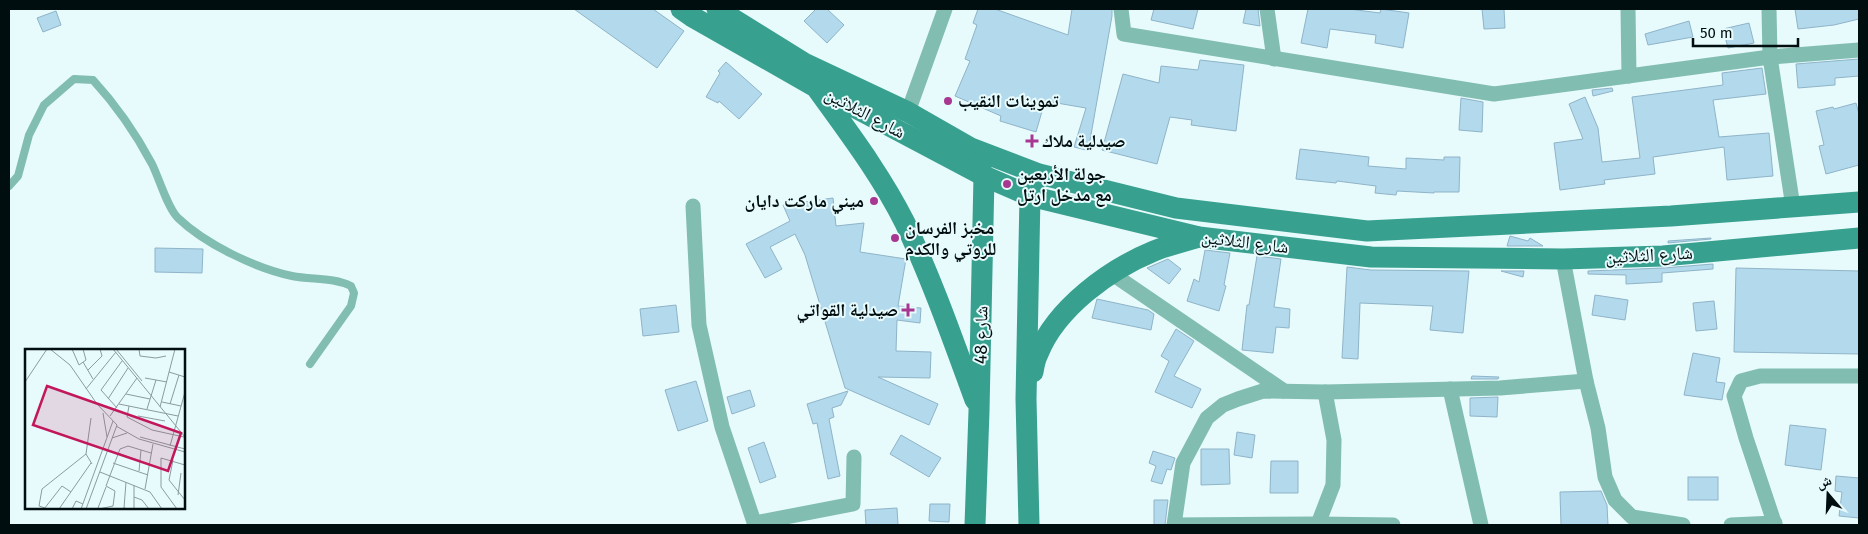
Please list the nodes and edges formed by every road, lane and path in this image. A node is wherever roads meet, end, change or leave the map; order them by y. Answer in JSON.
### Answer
{"nodes":[{"id":1,"x":681,"y":9,"type":"edge"},
{"id":2,"x":717,"y":9,"type":"edge"},
{"id":3,"x":945,"y":9,"type":"edge"},
{"id":4,"x":1121,"y":9,"type":"edge"},
{"id":5,"x":1267,"y":9,"type":"edge"},
{"id":6,"x":1628,"y":9,"type":"edge"},
{"id":7,"x":1769,"y":9,"type":"edge"},
{"id":8,"x":1859,"y":50,"type":"edge"},
{"id":9,"x":1274,"y":58,"type":"junction"},
{"id":10,"x":1770,"y":58,"type":"junction"},
{"id":11,"x":1629,"y":76,"type":"junction"},
{"id":12,"x":814,"y":86,"type":"junction"},
{"id":13,"x":908,"y":112,"type":"junction"},
{"id":14,"x":970,"y":148,"type":"junction"},
{"id":15,"x":1039,"y":174,"type":"junction"},
{"id":16,"x":984,"y":176,"type":"junction"},
{"id":17,"x":9,"y":186,"type":"edge"},
{"id":18,"x":1030,"y":196,"type":"junction"},
{"id":19,"x":1859,"y":202,"type":"edge"},
{"id":20,"x":693,"y":206,"type":"dead end"},
{"id":21,"x":1793,"y":207,"type":"junction"},
{"id":22,"x":1200,"y":237,"type":"junction"},
{"id":23,"x":1859,"y":238,"type":"edge"},
{"id":24,"x":1563,"y":259,"type":"junction"},
{"id":25,"x":1111,"y":273,"type":"junction"},
{"id":26,"x":310,"y":364,"type":"dead end"},
{"id":27,"x":1859,"y":376,"type":"edge"},
{"id":28,"x":1586,"y":381,"type":"junction"},
{"id":29,"x":1450,"y":389,"type":"junction"},
{"id":30,"x":1284,"y":391,"type":"junction"},
{"id":31,"x":1325,"y":392,"type":"junction"},
{"id":32,"x":1026,"y":399,"type":"junction"},
{"id":33,"x":979,"y":412,"type":"junction"},
{"id":34,"x":854,"y":457,"type":"dead end"},
{"id":35,"x":1632,"y":521,"type":"edge"},
{"id":36,"x":755,"y":524,"type":"edge"},
{"id":37,"x":1318,"y":524,"type":"junction"},
{"id":38,"x":1775,"y":524,"type":"edge"},
{"id":39,"x":975,"y":525,"type":"edge"},
{"id":40,"x":1029,"y":525,"type":"edge"},
{"id":41,"x":1174,"y":525,"type":"edge"},
{"id":42,"x":1393,"y":525,"type":"edge"},
{"id":43,"x":1481,"y":525,"type":"edge"},
{"id":44,"x":1683,"y":525,"type":"edge"},
{"id":45,"x":1731,"y":525,"type":"edge"}],
"edges":[{"from":1,"to":12,"type":"main road","name":"شارع الثلاثين"},
{"from":2,"to":13,"type":"main road","name":"شارع الثلاثين"},
{"from":3,"to":13,"type":"street"},
{"from":4,"to":9,"type":"street"},
{"from":5,"to":9,"type":"street"},
{"from":6,"to":11,"type":"street"},
{"from":7,"to":10,"type":"street"},
{"from":8,"to":10,"type":"street"},
{"from":9,"to":11,"type":"street"},
{"from":10,"to":11,"type":"street"},
{"from":10,"to":21,"type":"street"},
{"from":12,"to":16,"type":"main road","name":"شارع الثلاثين"},
{"from":12,"to":33,"type":"main road"},
{"from":13,"to":14,"type":"main road","name":"شارع الثلاثين"},
{"from":14,"to":15,"type":"main road","name":"شارع الثلاثين"},
{"from":14,"to":16,"type":"main road","name":"شارع 48"},
{"from":15,"to":18,"type":"main road"},
{"from":15,"to":21,"type":"main road","name":"شارع الثلاثين"},
{"from":16,"to":18,"type":"main road","name":"شارع الثلاثين"},
{"from":16,"to":33,"type":"main road","name":"شارع 48"},
{"from":17,"to":26,"type":"lane"},
{"from":18,"to":22,"type":"main road","name":"شارع الثلاثين"},
{"from":18,"to":32,"type":"main road"},
{"from":19,"to":21,"type":"main road","name":"شارع الثلاثين"},
{"from":20,"to":36,"type":"street"},
{"from":22,"to":24,"type":"main road","name":"شارع الثلاثين"},
{"from":22,"to":25,"type":"main road"},
{"from":23,"to":24,"type":"main road","name":"شارع الثلاثين"},
{"from":24,"to":28,"type":"street"},
{"from":25,"to":30,"type":"street"},
{"from":25,"to":32,"type":"main road"},
{"from":27,"to":38,"type":"street"},
{"from":28,"to":29,"type":"street"},
{"from":28,"to":35,"type":"street"},
{"from":29,"to":31,"type":"street"},
{"from":29,"to":43,"type":"street"},
{"from":30,"to":31,"type":"street"},
{"from":30,"to":41,"type":"street"},
{"from":31,"to":37,"type":"street"},
{"from":32,"to":40,"type":"main road"},
{"from":33,"to":39,"type":"main road","name":"شارع 48"},
{"from":34,"to":36,"type":"street"},
{"from":35,"to":44,"type":"street"},
{"from":37,"to":41,"type":"street"},
{"from":37,"to":42,"type":"street"},
{"from":38,"to":45,"type":"street"}]}
